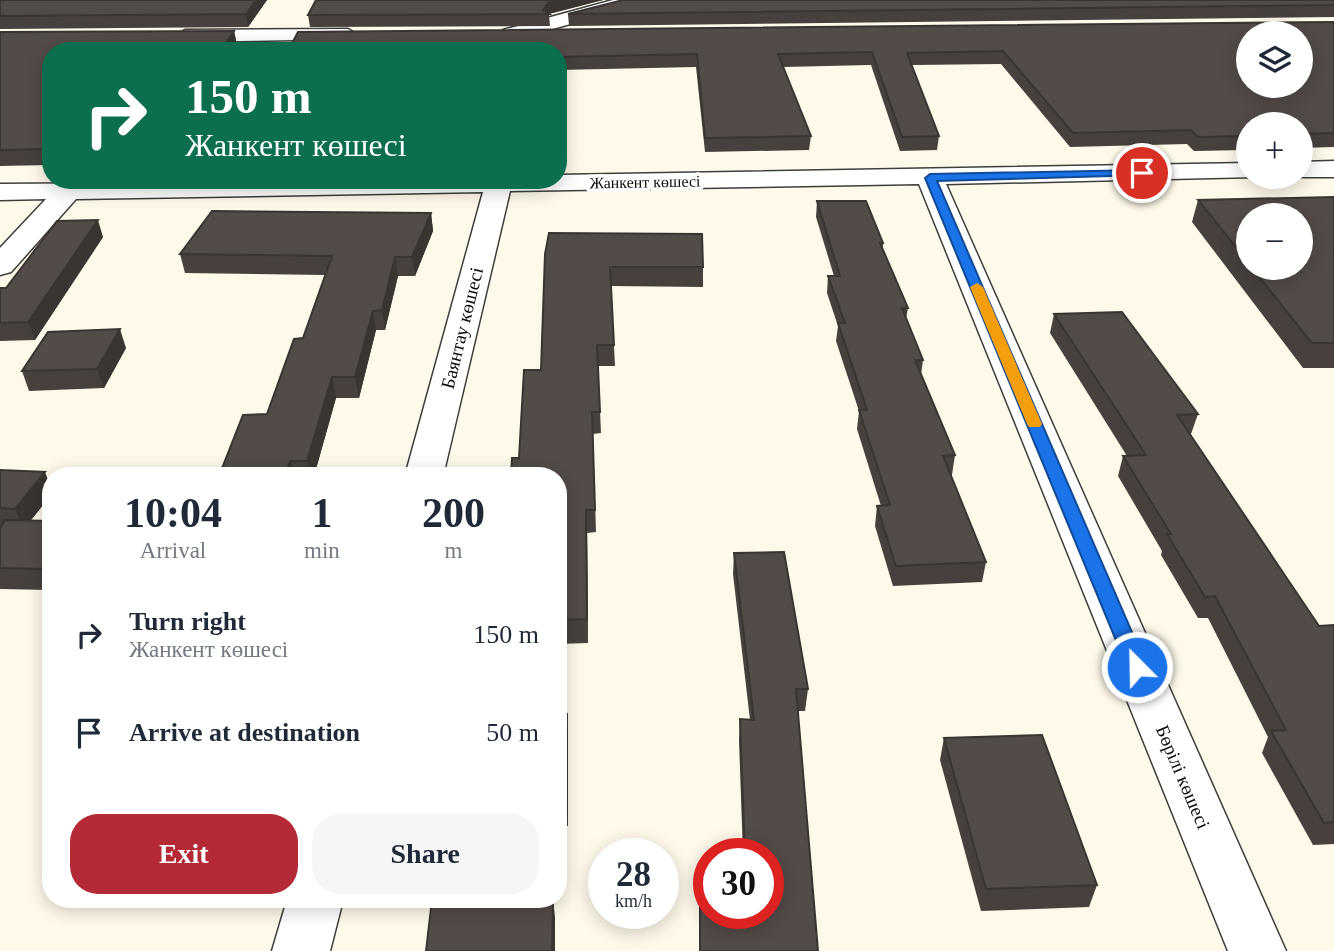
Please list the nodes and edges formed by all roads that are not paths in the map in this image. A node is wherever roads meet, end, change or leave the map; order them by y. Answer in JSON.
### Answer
{"nodes":[{"id":1,"x":635,"y":0,"type":"edge"},
{"id":2,"x":591,"y":34,"type":"edge"},
{"id":3,"x":372,"y":35,"type":"edge"},
{"id":4,"x":165,"y":36,"type":"edge"},
{"id":5,"x":505,"y":40,"type":"edge"},
{"id":6,"x":1334,"y":169,"type":"edge"},
{"id":7,"x":1313,"y":170,"type":"edge"},
{"id":8,"x":1236,"y":171,"type":"edge"},
{"id":9,"x":930,"y":178,"type":"junction"},
{"id":10,"x":567,"y":181,"type":"edge"},
{"id":11,"x":164,"y":189,"type":"edge"},
{"id":12,"x":497,"y":189,"type":"edge"},
{"id":13,"x":68,"y":191,"type":"junction"},
{"id":14,"x":0,"y":192,"type":"edge"},
{"id":15,"x":0,"y":266,"type":"edge"},
{"id":16,"x":426,"y":467,"type":"edge"},
{"id":17,"x":312,"y":908,"type":"edge"},
{"id":18,"x":301,"y":951,"type":"edge"},
{"id":19,"x":1257,"y":951,"type":"edge"}],
"edges":[{"from":1,"to":5,"type":"street"},
{"from":2,"to":5,"type":"street"},
{"from":3,"to":4,"type":"street"},
{"from":6,"to":7,"type":"street"},
{"from":8,"to":9,"type":"street","name":"Жанкент көшесі"},
{"from":9,"to":10,"type":"street","name":"Жанкент көшесі"},
{"from":9,"to":19,"type":"street","name":"Бөрілі көшесі"},
{"from":11,"to":13,"type":"street","name":"Жанкент көшесі"},
{"from":12,"to":16,"type":"street","name":"Баянтау көшесі"},
{"from":13,"to":14,"type":"street","name":"Жанкент көшесі"},
{"from":13,"to":15,"type":"street"},
{"from":17,"to":18,"type":"street"}]}
